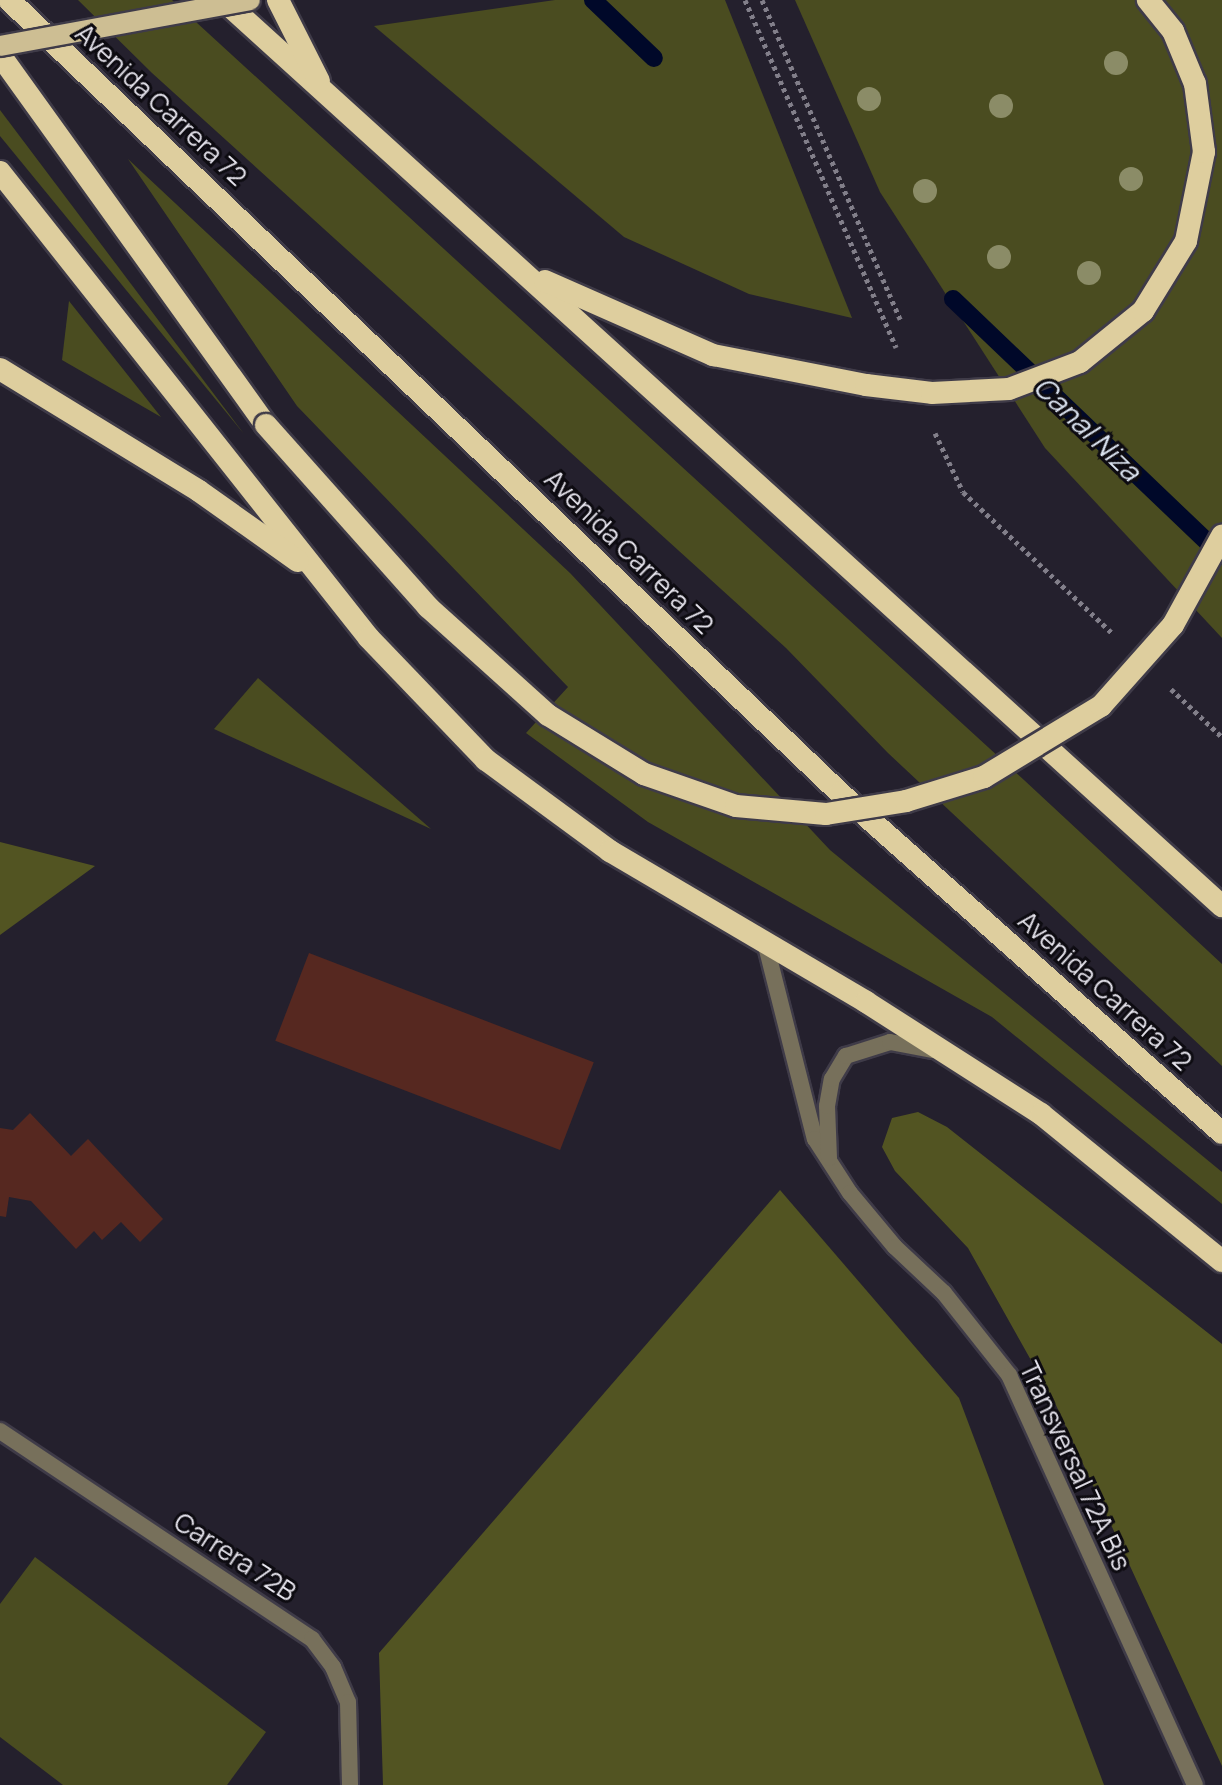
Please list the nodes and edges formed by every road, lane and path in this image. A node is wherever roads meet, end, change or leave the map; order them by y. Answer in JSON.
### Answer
{"nodes":[{"id":1,"x":9,"y":0,"type":"edge"},
{"id":2,"x":223,"y":0,"type":"edge"},
{"id":3,"x":250,"y":0,"type":"edge"},
{"id":4,"x":278,"y":0,"type":"edge"},
{"id":5,"x":745,"y":0,"type":"edge"},
{"id":6,"x":762,"y":0,"type":"edge"},
{"id":7,"x":1148,"y":0,"type":"edge"},
{"id":8,"x":0,"y":46,"type":"edge"},
{"id":9,"x":0,"y":55,"type":"edge"},
{"id":10,"x":326,"y":97,"type":"junction"},
{"id":11,"x":0,"y":172,"type":"edge"},
{"id":12,"x":523,"y":270,"type":"junction"},
{"id":13,"x":900,"y":319,"type":"dead end"},
{"id":14,"x":886,"y":323,"type":"dead end"},
{"id":15,"x":0,"y":369,"type":"edge"},
{"id":16,"x":963,"y":492,"type":"dead end"},
{"id":17,"x":1222,"y":536,"type":"edge"},
{"id":18,"x":318,"y":575,"type":"junction"},
{"id":19,"x":1120,"y":641,"type":"dead end"},
{"id":20,"x":1166,"y":684,"type":"dead end"},
{"id":21,"x":1222,"y":737,"type":"edge"},
{"id":22,"x":1222,"y":906,"type":"edge"},
{"id":23,"x":766,"y":946,"type":"junction"},
{"id":24,"x":949,"y":1054,"type":"junction"},
{"id":25,"x":1222,"y":1133,"type":"edge"},
{"id":26,"x":830,"y":1163,"type":"junction"},
{"id":27,"x":1222,"y":1261,"type":"edge"},
{"id":28,"x":0,"y":1431,"type":"edge"},
{"id":29,"x":350,"y":1785,"type":"edge"},
{"id":30,"x":1195,"y":1785,"type":"edge"}],
"edges":[{"from":1,"to":25,"type":"highway","name":"Avenida Carrera 72"},
{"from":2,"to":10,"type":"highway"},
{"from":3,"to":8,"type":"main road","bridge":true},
{"from":4,"to":10,"type":"highway"},
{"from":5,"to":14,"type":"path"},
{"from":6,"to":13,"type":"path"},
{"from":7,"to":12,"type":"highway"},
{"from":9,"to":17,"type":"highway","bridge":true},
{"from":10,"to":12,"type":"highway"},
{"from":11,"to":18,"type":"highway"},
{"from":12,"to":22,"type":"highway"},
{"from":15,"to":18,"type":"highway"},
{"from":16,"to":19,"type":"path"},
{"from":18,"to":23,"type":"highway"},
{"from":20,"to":21,"type":"path"},
{"from":23,"to":24,"type":"highway"},
{"from":23,"to":26,"type":"street","name":"Transversal 72A Bis"},
{"from":24,"to":26,"type":"street"},
{"from":24,"to":27,"type":"highway"},
{"from":26,"to":30,"type":"street","name":"Transversal 72A Bis"},
{"from":28,"to":29,"type":"street","name":"Carrera 72B"}]}
